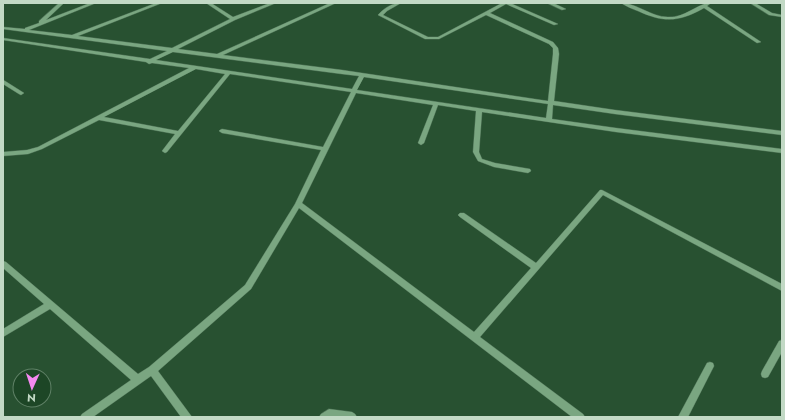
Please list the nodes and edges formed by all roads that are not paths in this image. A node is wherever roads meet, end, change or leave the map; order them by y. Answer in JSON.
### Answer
{"nodes":[{"id":1,"x":62,"y":3,"type":"edge"},
{"id":2,"x":94,"y":3,"type":"edge"},
{"id":3,"x":160,"y":3,"type":"edge"},
{"id":4,"x":208,"y":3,"type":"edge"},
{"id":5,"x":274,"y":3,"type":"edge"},
{"id":6,"x":334,"y":3,"type":"edge"},
{"id":7,"x":399,"y":3,"type":"edge"},
{"id":8,"x":506,"y":3,"type":"edge"},
{"id":9,"x":549,"y":3,"type":"edge"},
{"id":10,"x":623,"y":3,"type":"edge"},
{"id":11,"x":709,"y":3,"type":"edge"},
{"id":12,"x":752,"y":3,"type":"edge"},
{"id":13,"x":704,"y":6,"type":"junction"},
{"id":14,"x":564,"y":9,"type":"dead end"},
{"id":15,"x":486,"y":13,"type":"junction"},
{"id":16,"x":782,"y":16,"type":"edge"},
{"id":17,"x":233,"y":19,"type":"junction"},
{"id":18,"x":556,"y":24,"type":"dead end"},
{"id":19,"x":38,"y":25,"type":"junction"},
{"id":20,"x":3,"y":28,"type":"edge"},
{"id":21,"x":26,"y":30,"type":"junction"},
{"id":22,"x":72,"y":36,"type":"junction"},
{"id":23,"x":3,"y":39,"type":"edge"},
{"id":24,"x":759,"y":42,"type":"dead end"},
{"id":25,"x":172,"y":50,"type":"junction"},
{"id":26,"x":216,"y":56,"type":"junction"},
{"id":27,"x":149,"y":62,"type":"junction"},
{"id":28,"x":194,"y":68,"type":"junction"},
{"id":29,"x":228,"y":73,"type":"junction"},
{"id":30,"x":362,"y":75,"type":"junction"},
{"id":31,"x":3,"y":82,"type":"edge"},
{"id":32,"x":354,"y":90,"type":"junction"},
{"id":33,"x":21,"y":93,"type":"dead end"},
{"id":34,"x":436,"y":103,"type":"junction"},
{"id":35,"x":550,"y":103,"type":"junction"},
{"id":36,"x":479,"y":109,"type":"junction"},
{"id":37,"x":99,"y":118,"type":"junction"},
{"id":38,"x":549,"y":120,"type":"junction"},
{"id":39,"x":222,"y":130,"type":"dead end"},
{"id":40,"x":180,"y":133,"type":"junction"},
{"id":41,"x":782,"y":133,"type":"edge"},
{"id":42,"x":421,"y":143,"type":"dead end"},
{"id":43,"x":325,"y":149,"type":"junction"},
{"id":44,"x":165,"y":151,"type":"dead end"},
{"id":45,"x":782,"y":151,"type":"edge"},
{"id":46,"x":3,"y":154,"type":"edge"},
{"id":47,"x":528,"y":171,"type":"dead end"},
{"id":48,"x":298,"y":204,"type":"junction"},
{"id":49,"x":462,"y":215,"type":"dead end"},
{"id":50,"x":3,"y":264,"type":"edge"},
{"id":51,"x":536,"y":267,"type":"junction"},
{"id":52,"x":782,"y":288,"type":"edge"},
{"id":53,"x":50,"y":305,"type":"junction"},
{"id":54,"x":3,"y":333,"type":"edge"},
{"id":55,"x":474,"y":337,"type":"junction"},
{"id":56,"x":782,"y":344,"type":"edge"},
{"id":57,"x":710,"y":366,"type":"dead end"},
{"id":58,"x":152,"y":370,"type":"junction"},
{"id":59,"x":765,"y":374,"type":"dead end"},
{"id":60,"x":137,"y":379,"type":"junction"},
{"id":61,"x":85,"y":417,"type":"edge"},
{"id":62,"x":188,"y":417,"type":"edge"},
{"id":63,"x":324,"y":417,"type":"edge"},
{"id":64,"x":352,"y":417,"type":"edge"},
{"id":65,"x":580,"y":417,"type":"edge"},
{"id":66,"x":683,"y":417,"type":"edge"}],
"edges":[{"from":1,"to":19,"type":"street"},
{"from":2,"to":19,"type":"street"},
{"from":3,"to":22,"type":"street"},
{"from":4,"to":17,"type":"street"},
{"from":5,"to":17,"type":"street"},
{"from":6,"to":26,"type":"street"},
{"from":7,"to":15,"type":"street"},
{"from":8,"to":15,"type":"street"},
{"from":8,"to":18,"type":"street"},
{"from":9,"to":14,"type":"street"},
{"from":10,"to":13,"type":"street"},
{"from":11,"to":13,"type":"street"},
{"from":12,"to":16,"type":"street"},
{"from":13,"to":24,"type":"street"},
{"from":15,"to":35,"type":"street"},
{"from":17,"to":25,"type":"street"},
{"from":19,"to":21,"type":"street"},
{"from":20,"to":21,"type":"street"},
{"from":21,"to":22,"type":"street"},
{"from":22,"to":25,"type":"street"},
{"from":23,"to":27,"type":"street"},
{"from":25,"to":26,"type":"street"},
{"from":25,"to":27,"type":"street"},
{"from":26,"to":30,"type":"street"},
{"from":27,"to":28,"type":"street"},
{"from":28,"to":29,"type":"street"},
{"from":28,"to":37,"type":"street"},
{"from":29,"to":32,"type":"street"},
{"from":29,"to":40,"type":"street"},
{"from":30,"to":32,"type":"street"},
{"from":30,"to":35,"type":"street"},
{"from":31,"to":33,"type":"street"},
{"from":32,"to":34,"type":"street"},
{"from":32,"to":43,"type":"street"},
{"from":34,"to":36,"type":"street"},
{"from":34,"to":42,"type":"street"},
{"from":35,"to":38,"type":"street"},
{"from":35,"to":41,"type":"street"},
{"from":36,"to":38,"type":"street"},
{"from":36,"to":47,"type":"street"},
{"from":37,"to":40,"type":"street"},
{"from":37,"to":46,"type":"street"},
{"from":38,"to":45,"type":"street"},
{"from":39,"to":43,"type":"street"},
{"from":40,"to":44,"type":"street"},
{"from":43,"to":48,"type":"street"},
{"from":48,"to":55,"type":"street"},
{"from":48,"to":58,"type":"street"},
{"from":49,"to":51,"type":"street"},
{"from":50,"to":53,"type":"street"},
{"from":51,"to":52,"type":"street"},
{"from":51,"to":55,"type":"street"},
{"from":53,"to":54,"type":"street"},
{"from":53,"to":60,"type":"street"},
{"from":55,"to":65,"type":"street"},
{"from":56,"to":59,"type":"street"},
{"from":57,"to":66,"type":"street"},
{"from":58,"to":60,"type":"street"},
{"from":58,"to":62,"type":"street"},
{"from":60,"to":61,"type":"street"},
{"from":63,"to":64,"type":"street"}]}
